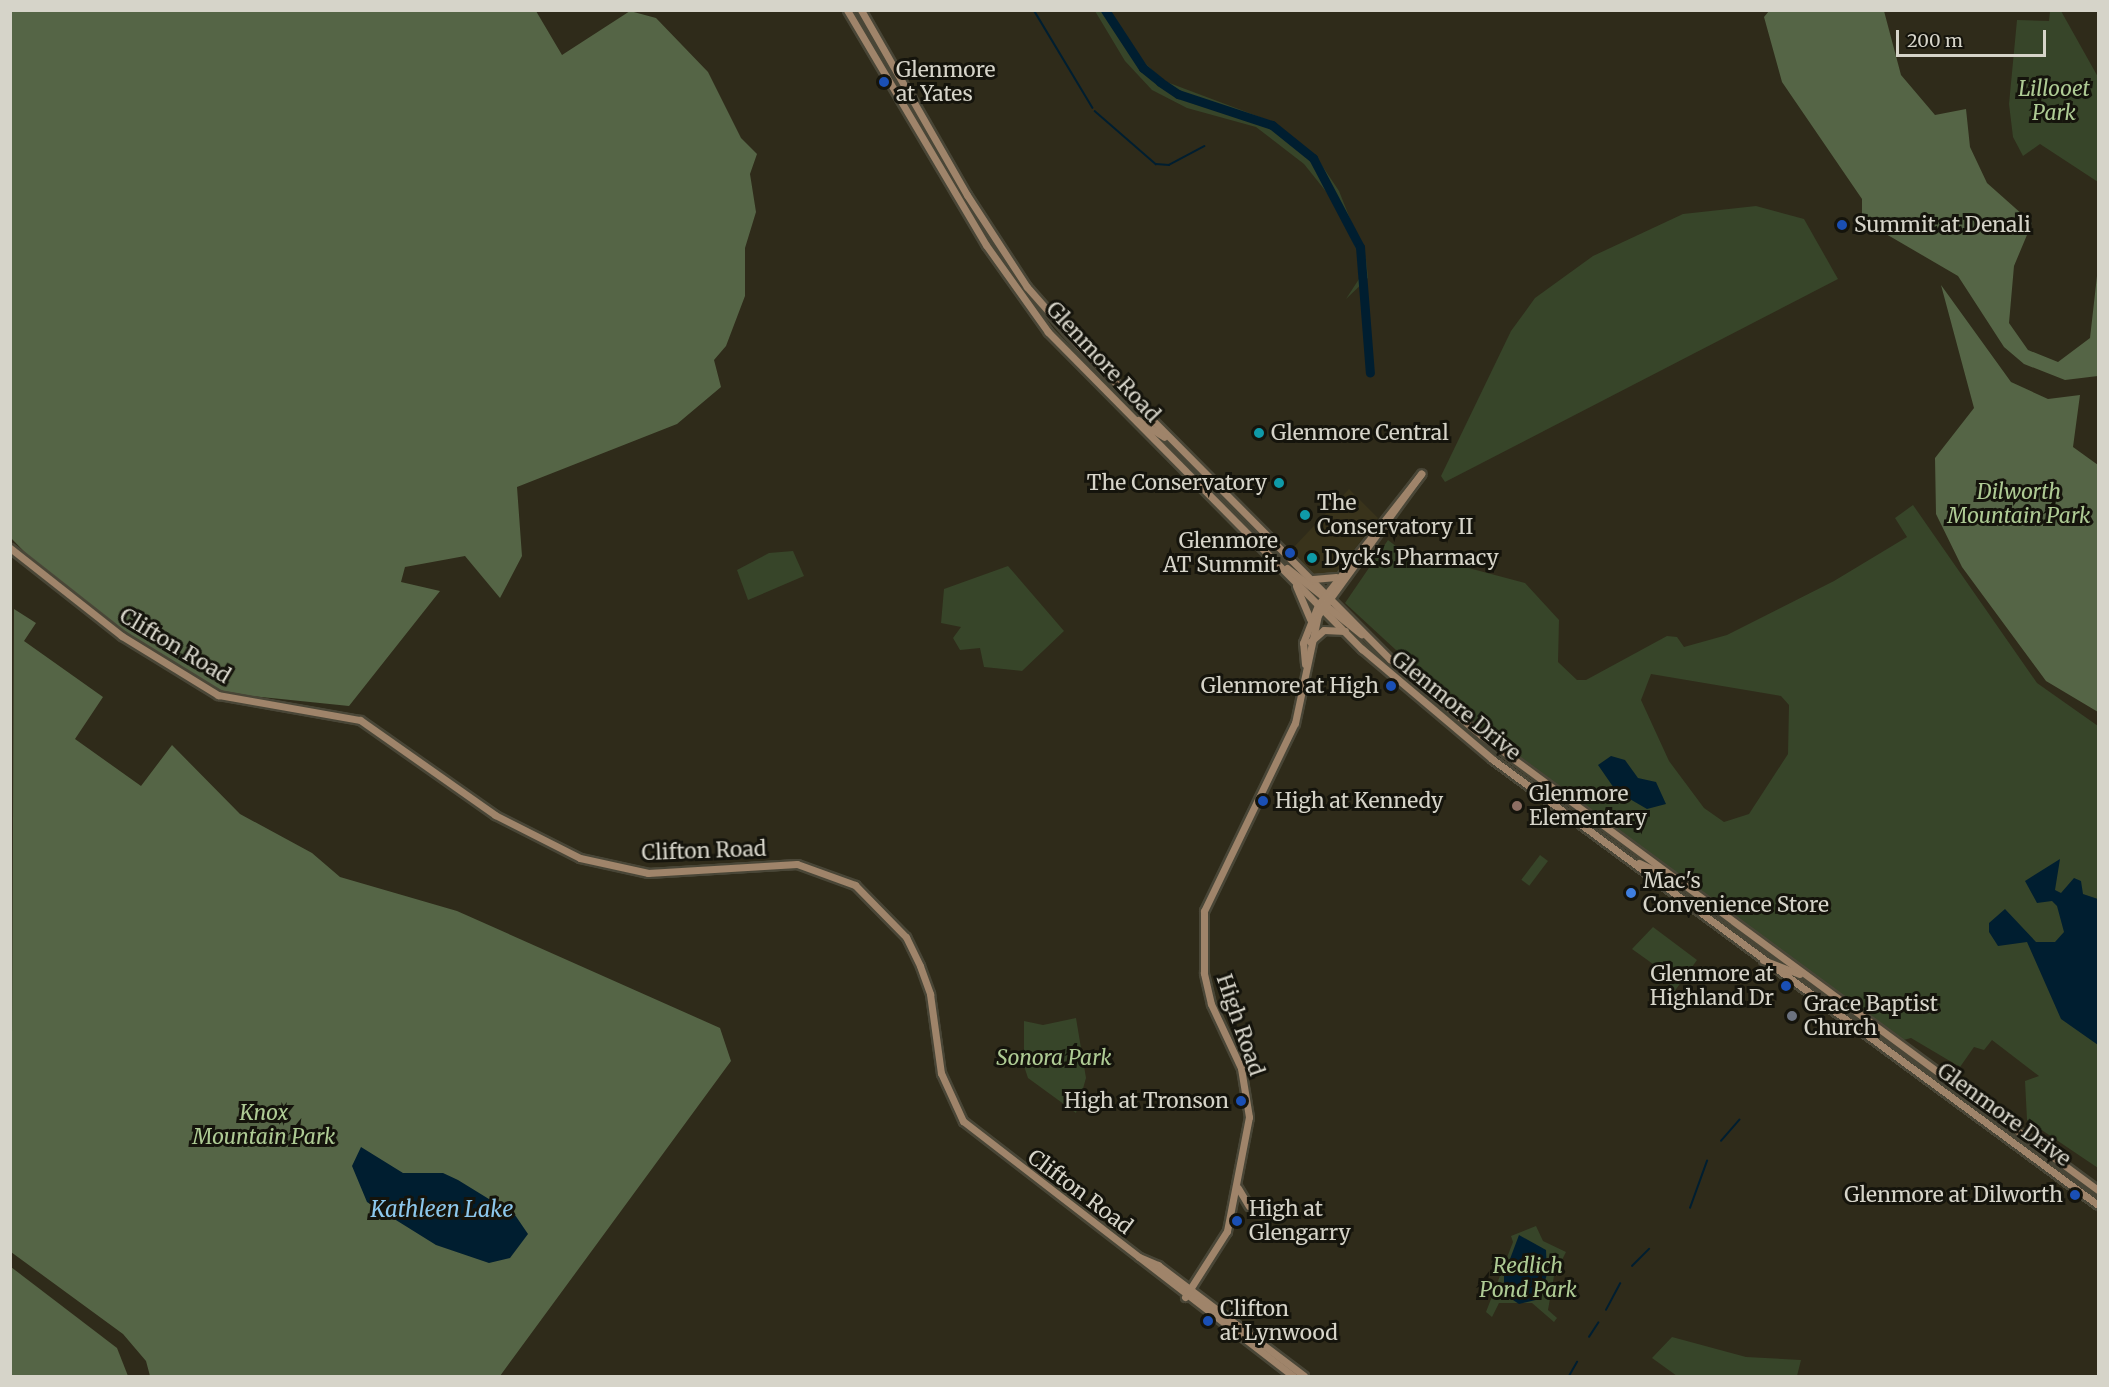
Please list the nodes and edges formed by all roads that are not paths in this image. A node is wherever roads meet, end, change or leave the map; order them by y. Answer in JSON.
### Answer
{"nodes":[{"id":1,"x":847,"y":10,"type":"edge"},
{"id":2,"x":861,"y":10,"type":"edge"},
{"id":3,"x":1132,"y":418,"type":"junction"},
{"id":4,"x":1180,"y":449,"type":"junction"},
{"id":5,"x":1264,"y":546,"type":"junction"},
{"id":6,"x":10,"y":548,"type":"edge"},
{"id":7,"x":1311,"y":578,"type":"junction"},
{"id":8,"x":1341,"y":578,"type":"junction"},
{"id":9,"x":1291,"y":579,"type":"junction"},
{"id":10,"x":1324,"y":601,"type":"junction"},
{"id":11,"x":1340,"y":606,"type":"junction"},
{"id":12,"x":1310,"y":620,"type":"junction"},
{"id":13,"x":1345,"y":632,"type":"junction"},
{"id":14,"x":1309,"y":644,"type":"junction"},
{"id":15,"x":1390,"y":659,"type":"junction"},
{"id":16,"x":1305,"y":664,"type":"junction"},
{"id":17,"x":1634,"y":862,"type":"junction"},
{"id":18,"x":1696,"y":892,"type":"junction"},
{"id":19,"x":1763,"y":960,"type":"junction"},
{"id":20,"x":1821,"y":986,"type":"junction"},
{"id":21,"x":1238,"y":1187,"type":"junction"},
{"id":22,"x":2098,"y":1190,"type":"edge"},
{"id":23,"x":2098,"y":1204,"type":"edge"},
{"id":24,"x":1249,"y":1206,"type":"dead end"},
{"id":25,"x":1137,"y":1256,"type":"junction"},
{"id":26,"x":1191,"y":1289,"type":"junction"},
{"id":27,"x":1185,"y":1297,"type":"junction"},
{"id":28,"x":1293,"y":1377,"type":"edge"},
{"id":29,"x":1304,"y":1377,"type":"edge"}],
"edges":[{"from":1,"to":3,"type":"main road","name":"Glenmore Road"},
{"from":2,"to":4,"type":"main road","name":"Glenmore Road"},
{"from":3,"to":4,"type":"main road"},
{"from":3,"to":5,"type":"main road","name":"Glenmore Road"},
{"from":4,"to":7,"type":"main road","name":"Glenmore Road"},
{"from":5,"to":9,"type":"main road","name":"Glenmore Road"},
{"from":5,"to":10,"type":"main road"},
{"from":6,"to":25,"type":"main road","name":"Clifton Road"},
{"from":7,"to":8,"type":"main road"},
{"from":7,"to":10,"type":"main road","name":"Glenmore Road"},
{"from":8,"to":8,"type":"main road"},
{"from":8,"to":10,"type":"main road"},
{"from":8,"to":11,"type":"main road"},
{"from":9,"to":10,"type":"main road","name":"Glenmore Road"},
{"from":9,"to":12,"type":"main road"},
{"from":10,"to":11,"type":"main road","name":"Glenmore Drive"},
{"from":10,"to":12,"type":"main road","name":"High Road"},
{"from":10,"to":13,"type":"main road","name":"Glenmore Drive"},
{"from":10,"to":14,"type":"main road","name":"High Road"},
{"from":10,"to":15,"type":"main road"},
{"from":11,"to":15,"type":"main road","name":"Glenmore Drive"},
{"from":12,"to":16,"type":"main road","name":"High Road"},
{"from":13,"to":14,"type":"main road"},
{"from":13,"to":17,"type":"main road","name":"Glenmore Drive"},
{"from":14,"to":16,"type":"main road","name":"High Road"},
{"from":15,"to":18,"type":"main road","name":"Glenmore Drive"},
{"from":16,"to":21,"type":"main road","name":"High Road"},
{"from":17,"to":18,"type":"main road"},
{"from":17,"to":19,"type":"main road","name":"Glenmore Drive"},
{"from":18,"to":20,"type":"main road","name":"Glenmore Drive"},
{"from":19,"to":20,"type":"main road"},
{"from":19,"to":23,"type":"main road","name":"Glenmore Drive"},
{"from":20,"to":22,"type":"main road","name":"Glenmore Drive"},
{"from":21,"to":24,"type":"main road"},
{"from":21,"to":26,"type":"main road","name":"High Road"},
{"from":25,"to":26,"type":"main road","name":"Clifton Road"},
{"from":25,"to":27,"type":"main road","name":"Clifton Road"},
{"from":26,"to":27,"type":"main road","name":"High Road"},
{"from":26,"to":29,"type":"main road","name":"Clifton Road"},
{"from":27,"to":28,"type":"main road","name":"Clifton Road"}]}
